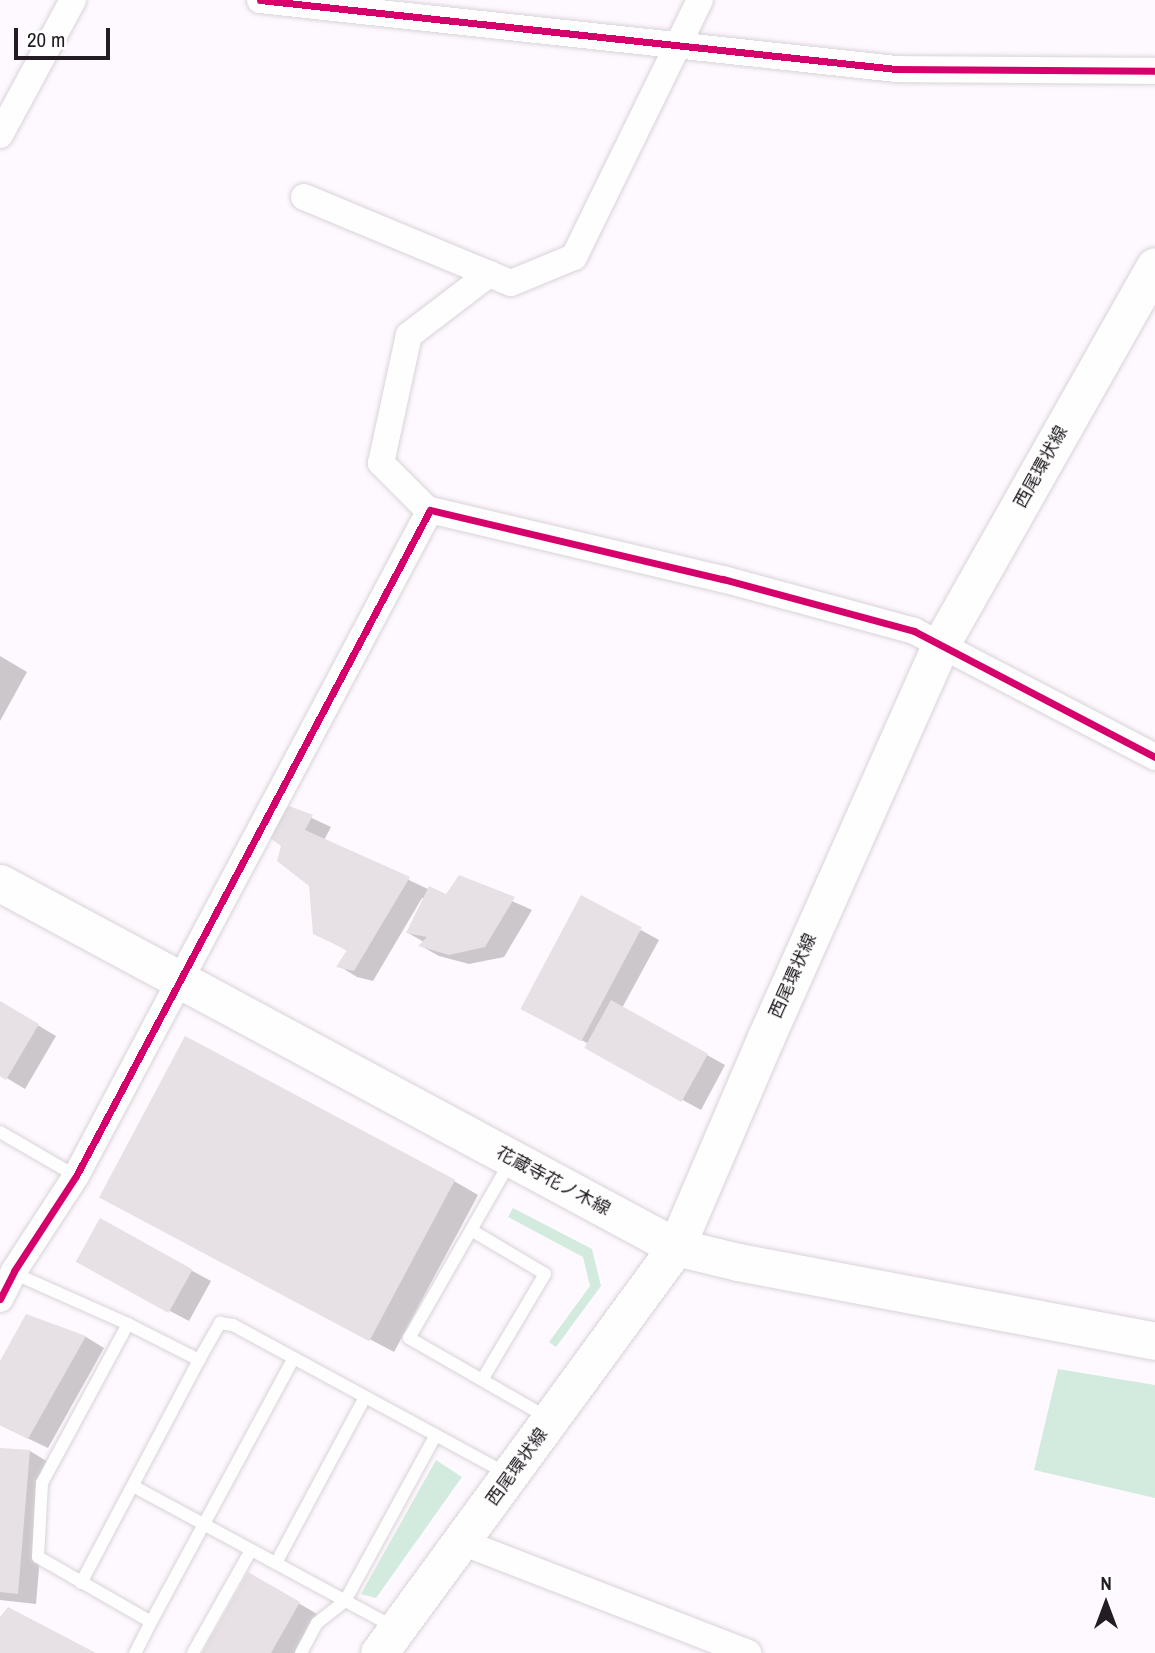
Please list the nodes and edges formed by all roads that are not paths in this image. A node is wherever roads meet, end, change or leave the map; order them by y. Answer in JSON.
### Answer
{"nodes":[{"id":1,"x":73,"y":0,"type":"edge"},
{"id":2,"x":260,"y":0,"type":"edge"},
{"id":3,"x":700,"y":0,"type":"edge"},
{"id":4,"x":678,"y":44,"type":"junction"},
{"id":5,"x":1155,"y":71,"type":"edge"},
{"id":6,"x":0,"y":135,"type":"edge"},
{"id":7,"x":304,"y":197,"type":"dead end"},
{"id":8,"x":1155,"y":266,"type":"edge"},
{"id":9,"x":489,"y":274,"type":"junction"},
{"id":10,"x":429,"y":511,"type":"junction"},
{"id":11,"x":941,"y":644,"type":"junction"},
{"id":12,"x":1155,"y":757,"type":"edge"},
{"id":13,"x":0,"y":883,"type":"edge"},
{"id":14,"x":180,"y":979,"type":"junction"},
{"id":15,"x":0,"y":1132,"type":"edge"},
{"id":16,"x":512,"y":1158,"type":"junction"},
{"id":17,"x":76,"y":1176,"type":"junction"},
{"id":18,"x":471,"y":1230,"type":"junction"},
{"id":19,"x":676,"y":1247,"type":"junction"},
{"id":20,"x":7,"y":1273,"type":"edge"},
{"id":21,"x":0,"y":1299,"type":"edge"},
{"id":22,"x":128,"y":1324,"type":"junction"},
{"id":23,"x":1155,"y":1341,"type":"edge"},
{"id":24,"x":294,"y":1358,"type":"junction"},
{"id":25,"x":200,"y":1360,"type":"junction"},
{"id":26,"x":482,"y":1380,"type":"junction"},
{"id":27,"x":365,"y":1397,"type":"junction"},
{"id":28,"x":552,"y":1420,"type":"junction"},
{"id":29,"x":436,"y":1435,"type":"junction"},
{"id":30,"x":511,"y":1476,"type":"junction"},
{"id":31,"x":133,"y":1486,"type":"junction"},
{"id":32,"x":204,"y":1525,"type":"junction"},
{"id":33,"x":462,"y":1542,"type":"junction"},
{"id":34,"x":251,"y":1550,"type":"junction"},
{"id":35,"x":276,"y":1563,"type":"junction"},
{"id":36,"x":81,"y":1583,"type":"junction"},
{"id":37,"x":345,"y":1601,"type":"junction"},
{"id":38,"x":151,"y":1622,"type":"junction"},
{"id":39,"x":388,"y":1641,"type":"edge"},
{"id":40,"x":135,"y":1653,"type":"edge"},
{"id":41,"x":193,"y":1653,"type":"edge"},
{"id":42,"x":301,"y":1653,"type":"edge"},
{"id":43,"x":748,"y":1653,"type":"edge"}],
"edges":[{"from":1,"to":6,"type":"street"},
{"from":2,"to":4,"type":"street"},
{"from":3,"to":4,"type":"street"},
{"from":4,"to":5,"type":"street"},
{"from":4,"to":9,"type":"street"},
{"from":7,"to":9,"type":"street"},
{"from":8,"to":11,"type":"main road","name":"西尾環状線"},
{"from":9,"to":10,"type":"street"},
{"from":10,"to":11,"type":"street"},
{"from":10,"to":14,"type":"street"},
{"from":11,"to":12,"type":"street"},
{"from":11,"to":19,"type":"main road","name":"西尾環状線"},
{"from":13,"to":14,"type":"main road","name":"花蔵寺花ノ木線"},
{"from":14,"to":16,"type":"main road","name":"花蔵寺花ノ木線"},
{"from":14,"to":17,"type":"street"},
{"from":15,"to":17,"type":"lane"},
{"from":16,"to":18,"type":"lane"},
{"from":16,"to":19,"type":"main road","name":"花蔵寺花ノ木線"},
{"from":17,"to":20,"type":"street"},
{"from":18,"to":26,"type":"lane"},
{"from":18,"to":26,"type":"lane"},
{"from":19,"to":23,"type":"main road","name":"花蔵寺花ノ木線"},
{"from":19,"to":28,"type":"main road","name":"西尾環状線"},
{"from":20,"to":21,"type":"street"},
{"from":20,"to":22,"type":"lane"},
{"from":22,"to":25,"type":"lane"},
{"from":22,"to":36,"type":"lane"},
{"from":24,"to":25,"type":"lane"},
{"from":24,"to":27,"type":"lane"},
{"from":24,"to":32,"type":"lane"},
{"from":25,"to":31,"type":"lane"},
{"from":26,"to":28,"type":"lane"},
{"from":27,"to":29,"type":"lane"},
{"from":27,"to":35,"type":"lane"},
{"from":28,"to":30,"type":"main road","name":"西尾環状線"},
{"from":29,"to":30,"type":"lane"},
{"from":29,"to":37,"type":"lane"},
{"from":30,"to":33,"type":"main road","name":"西尾環状線"},
{"from":31,"to":32,"type":"lane"},
{"from":31,"to":36,"type":"lane"},
{"from":32,"to":34,"type":"lane"},
{"from":32,"to":38,"type":"lane"},
{"from":33,"to":39,"type":"main road","name":"西尾環状線"},
{"from":33,"to":43,"type":"street"},
{"from":34,"to":35,"type":"lane"},
{"from":34,"to":41,"type":"lane"},
{"from":35,"to":37,"type":"lane"},
{"from":36,"to":38,"type":"lane"},
{"from":37,"to":39,"type":"lane"},
{"from":37,"to":42,"type":"lane"},
{"from":38,"to":40,"type":"lane"}]}
